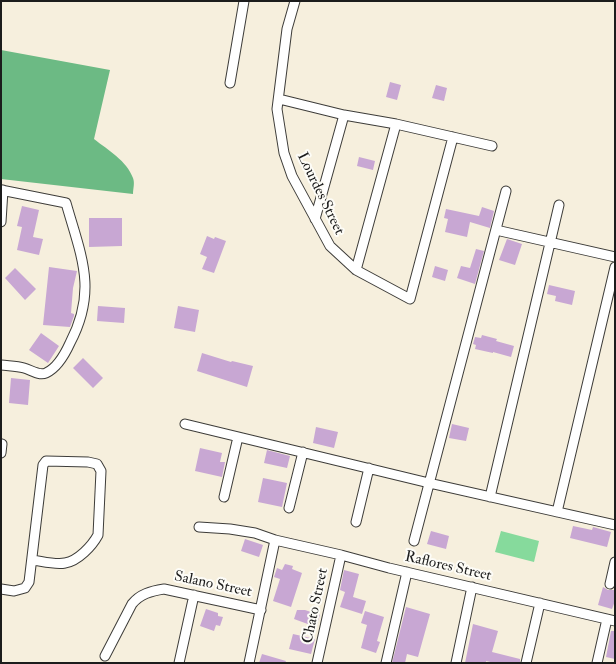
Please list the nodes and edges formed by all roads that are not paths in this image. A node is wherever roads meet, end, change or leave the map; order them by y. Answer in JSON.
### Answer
{"nodes":[{"id":1,"x":244,"y":1,"type":"edge"},
{"id":2,"x":295,"y":1,"type":"edge"},
{"id":3,"x":230,"y":83,"type":"dead end"},
{"id":4,"x":279,"y":98,"type":"junction"},
{"id":5,"x":344,"y":115,"type":"junction"},
{"id":6,"x":396,"y":124,"type":"junction"},
{"id":7,"x":453,"y":137,"type":"junction"},
{"id":8,"x":492,"y":146,"type":"dead end"},
{"id":9,"x":2,"y":190,"type":"edge"},
{"id":10,"x":506,"y":190,"type":"dead end"},
{"id":11,"x":559,"y":204,"type":"dead end"},
{"id":12,"x":314,"y":219,"type":"junction"},
{"id":13,"x":1,"y":222,"type":"edge"},
{"id":14,"x":496,"y":230,"type":"junction"},
{"id":15,"x":550,"y":243,"type":"junction"},
{"id":16,"x":615,"y":258,"type":"edge"},
{"id":17,"x":615,"y":267,"type":"edge"},
{"id":18,"x":356,"y":270,"type":"junction"},
{"id":19,"x":1,"y":365,"type":"edge"},
{"id":20,"x":185,"y":424,"type":"dead end"},
{"id":21,"x":238,"y":437,"type":"junction"},
{"id":22,"x":303,"y":452,"type":"junction"},
{"id":23,"x":369,"y":468,"type":"junction"},
{"id":24,"x":429,"y":483,"type":"junction"},
{"id":25,"x":224,"y":497,"type":"dead end"},
{"id":26,"x":490,"y":497,"type":"junction"},
{"id":27,"x":289,"y":508,"type":"dead end"},
{"id":28,"x":557,"y":512,"type":"junction"},
{"id":29,"x":356,"y":522,"type":"dead end"},
{"id":30,"x":615,"y":525,"type":"edge"},
{"id":31,"x":199,"y":527,"type":"dead end"},
{"id":32,"x":275,"y":540,"type":"junction"},
{"id":33,"x":414,"y":542,"type":"dead end"},
{"id":34,"x":341,"y":554,"type":"junction"},
{"id":35,"x":32,"y":560,"type":"junction"},
{"id":36,"x":615,"y":562,"type":"edge"},
{"id":37,"x":407,"y":572,"type":"junction"},
{"id":38,"x":610,"y":584,"type":"dead end"},
{"id":39,"x":472,"y":587,"type":"junction"},
{"id":40,"x":1,"y":589,"type":"edge"},
{"id":41,"x":194,"y":595,"type":"junction"},
{"id":42,"x":540,"y":604,"type":"junction"},
{"id":43,"x":261,"y":610,"type":"junction"},
{"id":44,"x":611,"y":620,"type":"edge"},
{"id":45,"x":105,"y":656,"type":"dead end"},
{"id":46,"x":179,"y":663,"type":"edge"},
{"id":47,"x":249,"y":663,"type":"edge"},
{"id":48,"x":317,"y":663,"type":"edge"},
{"id":49,"x":386,"y":663,"type":"edge"},
{"id":50,"x":456,"y":663,"type":"edge"},
{"id":51,"x":526,"y":663,"type":"edge"},
{"id":52,"x":597,"y":663,"type":"edge"}],
"edges":[{"from":1,"to":3,"type":"street"},
{"from":2,"to":4,"type":"street","name":"Lourdes Street"},
{"from":4,"to":5,"type":"street"},
{"from":4,"to":12,"type":"street","name":"Lourdes Street"},
{"from":5,"to":6,"type":"street"},
{"from":5,"to":12,"type":"street"},
{"from":6,"to":7,"type":"street"},
{"from":6,"to":18,"type":"street"},
{"from":7,"to":8,"type":"street"},
{"from":7,"to":18,"type":"street","name":"Lourdes Street"},
{"from":9,"to":13,"type":"street"},
{"from":9,"to":19,"type":"street"},
{"from":10,"to":14,"type":"street"},
{"from":11,"to":15,"type":"street"},
{"from":12,"to":18,"type":"street","name":"Lourdes Street"},
{"from":14,"to":15,"type":"street"},
{"from":14,"to":24,"type":"street"},
{"from":15,"to":16,"type":"street"},
{"from":15,"to":26,"type":"street"},
{"from":17,"to":28,"type":"street"},
{"from":20,"to":21,"type":"street"},
{"from":21,"to":22,"type":"street"},
{"from":21,"to":25,"type":"street"},
{"from":22,"to":23,"type":"street"},
{"from":22,"to":27,"type":"street"},
{"from":23,"to":24,"type":"street"},
{"from":23,"to":29,"type":"street"},
{"from":24,"to":26,"type":"street"},
{"from":24,"to":33,"type":"street"},
{"from":26,"to":28,"type":"street"},
{"from":28,"to":30,"type":"street"},
{"from":31,"to":32,"type":"street","name":"Raflores Street"},
{"from":32,"to":34,"type":"street","name":"Raflores Street"},
{"from":32,"to":43,"type":"street"},
{"from":34,"to":37,"type":"street","name":"Raflores Street"},
{"from":34,"to":48,"type":"street","name":"Chato Street"},
{"from":35,"to":35,"type":"street"},
{"from":35,"to":40,"type":"street"},
{"from":36,"to":38,"type":"street"},
{"from":37,"to":39,"type":"street","name":"Raflores Street"},
{"from":37,"to":49,"type":"street"},
{"from":39,"to":42,"type":"street","name":"Raflores Street"},
{"from":39,"to":50,"type":"street"},
{"from":41,"to":43,"type":"street","name":"Salano Street"},
{"from":41,"to":45,"type":"street","name":"Salano Street"},
{"from":41,"to":46,"type":"street"},
{"from":42,"to":44,"type":"street","name":"Raflores Street"},
{"from":42,"to":51,"type":"street"},
{"from":43,"to":47,"type":"street"},
{"from":44,"to":52,"type":"street"}]}
